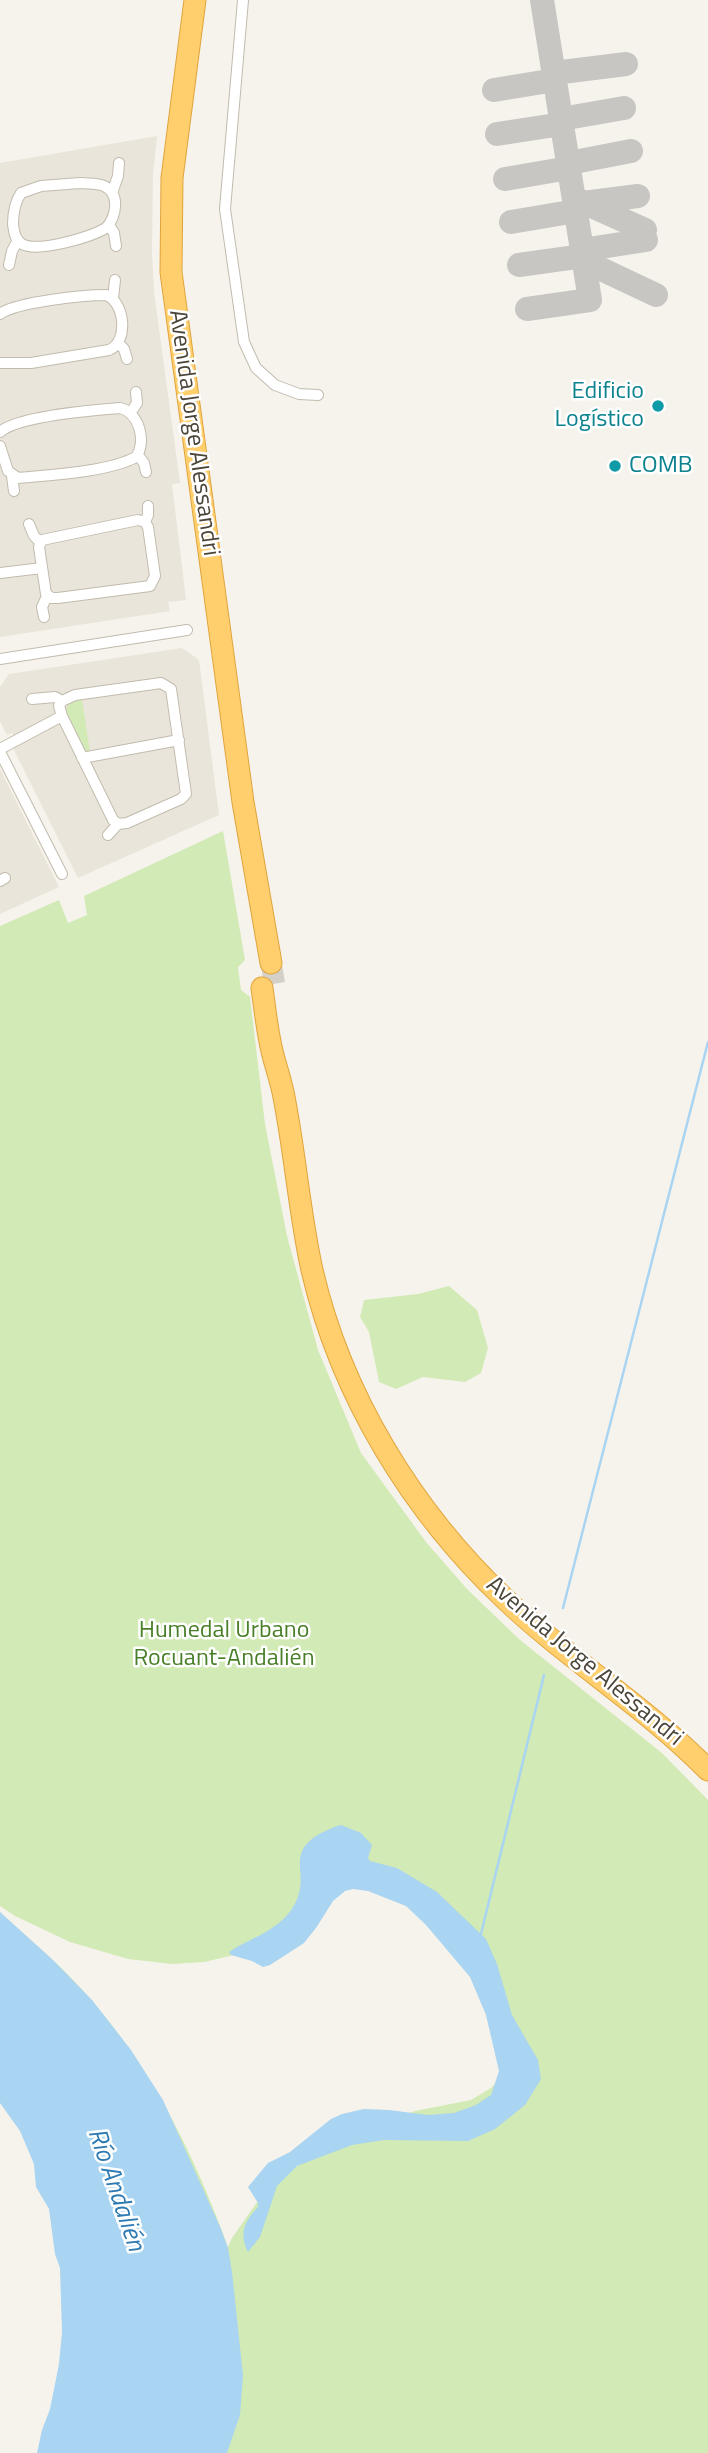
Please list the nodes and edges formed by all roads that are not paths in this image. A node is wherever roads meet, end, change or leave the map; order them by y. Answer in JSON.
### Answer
{"nodes":[{"id":1,"x":195,"y":0,"type":"edge"},
{"id":2,"x":243,"y":0,"type":"edge"},
{"id":3,"x":119,"y":163,"type":"dead end"},
{"id":4,"x":111,"y":193,"type":"junction"},
{"id":5,"x":0,"y":216,"type":"edge"},
{"id":6,"x":14,"y":217,"type":"junction"},
{"id":7,"x":109,"y":225,"type":"junction"},
{"id":8,"x":18,"y":240,"type":"junction"},
{"id":9,"x":116,"y":246,"type":"dead end"},
{"id":10,"x":9,"y":265,"type":"dead end"},
{"id":11,"x":115,"y":280,"type":"dead end"},
{"id":12,"x":113,"y":298,"type":"junction"},
{"id":13,"x":0,"y":314,"type":"edge"},
{"id":14,"x":118,"y":344,"type":"junction"},
{"id":15,"x":127,"y":359,"type":"dead end"},
{"id":16,"x":0,"y":363,"type":"edge"},
{"id":17,"x":136,"y":393,"type":"dead end"},
{"id":18,"x":318,"y":395,"type":"dead end"},
{"id":19,"x":131,"y":412,"type":"junction"},
{"id":20,"x":0,"y":432,"type":"edge"},
{"id":21,"x":1,"y":454,"type":"edge"},
{"id":22,"x":138,"y":455,"type":"junction"},
{"id":23,"x":146,"y":472,"type":"dead end"},
{"id":24,"x":12,"y":476,"type":"junction"},
{"id":25,"x":14,"y":491,"type":"dead end"},
{"id":26,"x":148,"y":506,"type":"dead end"},
{"id":27,"x":145,"y":522,"type":"junction"},
{"id":28,"x":29,"y":524,"type":"dead end"},
{"id":29,"x":40,"y":542,"type":"junction"},
{"id":30,"x":42,"y":568,"type":"junction"},
{"id":31,"x":0,"y":573,"type":"edge"},
{"id":32,"x":47,"y":596,"type":"junction"},
{"id":33,"x":44,"y":617,"type":"dead end"},
{"id":34,"x":187,"y":630,"type":"dead end"},
{"id":35,"x":0,"y":659,"type":"edge"},
{"id":36,"x":32,"y":699,"type":"dead end"},
{"id":37,"x":62,"y":701,"type":"junction"},
{"id":38,"x":62,"y":716,"type":"junction"},
{"id":39,"x":179,"y":740,"type":"junction"},
{"id":40,"x":0,"y":750,"type":"edge"},
{"id":41,"x":82,"y":758,"type":"junction"},
{"id":42,"x":118,"y":824,"type":"junction"},
{"id":43,"x":108,"y":835,"type":"dead end"},
{"id":44,"x":62,"y":874,"type":"dead end"},
{"id":45,"x":265,"y":964,"type":"tunnel mouth"},
{"id":46,"x":268,"y":987,"type":"tunnel mouth"},
{"id":47,"x":708,"y":1770,"type":"edge"}],
"edges":[{"from":1,"to":45,"type":"highway","name":"Avenida Jorge Alessandri"},
{"from":2,"to":18,"type":"street"},
{"from":3,"to":4,"type":"street"},
{"from":4,"to":6,"type":"street"},
{"from":4,"to":7,"type":"street"},
{"from":5,"to":6,"type":"street"},
{"from":6,"to":8,"type":"street"},
{"from":7,"to":8,"type":"street"},
{"from":7,"to":9,"type":"street"},
{"from":8,"to":10,"type":"street"},
{"from":11,"to":12,"type":"street"},
{"from":12,"to":13,"type":"street"},
{"from":12,"to":14,"type":"street"},
{"from":14,"to":15,"type":"street"},
{"from":14,"to":16,"type":"street"},
{"from":17,"to":19,"type":"street"},
{"from":19,"to":20,"type":"street"},
{"from":19,"to":22,"type":"street"},
{"from":21,"to":24,"type":"street"},
{"from":22,"to":23,"type":"street"},
{"from":22,"to":24,"type":"street"},
{"from":24,"to":25,"type":"street"},
{"from":26,"to":27,"type":"street"},
{"from":27,"to":29,"type":"street"},
{"from":27,"to":32,"type":"street"},
{"from":28,"to":29,"type":"street"},
{"from":29,"to":30,"type":"street"},
{"from":30,"to":31,"type":"street"},
{"from":30,"to":32,"type":"street"},
{"from":32,"to":33,"type":"street"},
{"from":34,"to":35,"type":"street"},
{"from":36,"to":37,"type":"street"},
{"from":37,"to":38,"type":"street"},
{"from":37,"to":39,"type":"street"},
{"from":38,"to":40,"type":"street"},
{"from":38,"to":41,"type":"street"},
{"from":39,"to":41,"type":"street"},
{"from":39,"to":42,"type":"street"},
{"from":40,"to":44,"type":"street"},
{"from":41,"to":42,"type":"street"},
{"from":42,"to":43,"type":"street"},
{"from":46,"to":47,"type":"highway","name":"Avenida Jorge Alessandri"}]}
